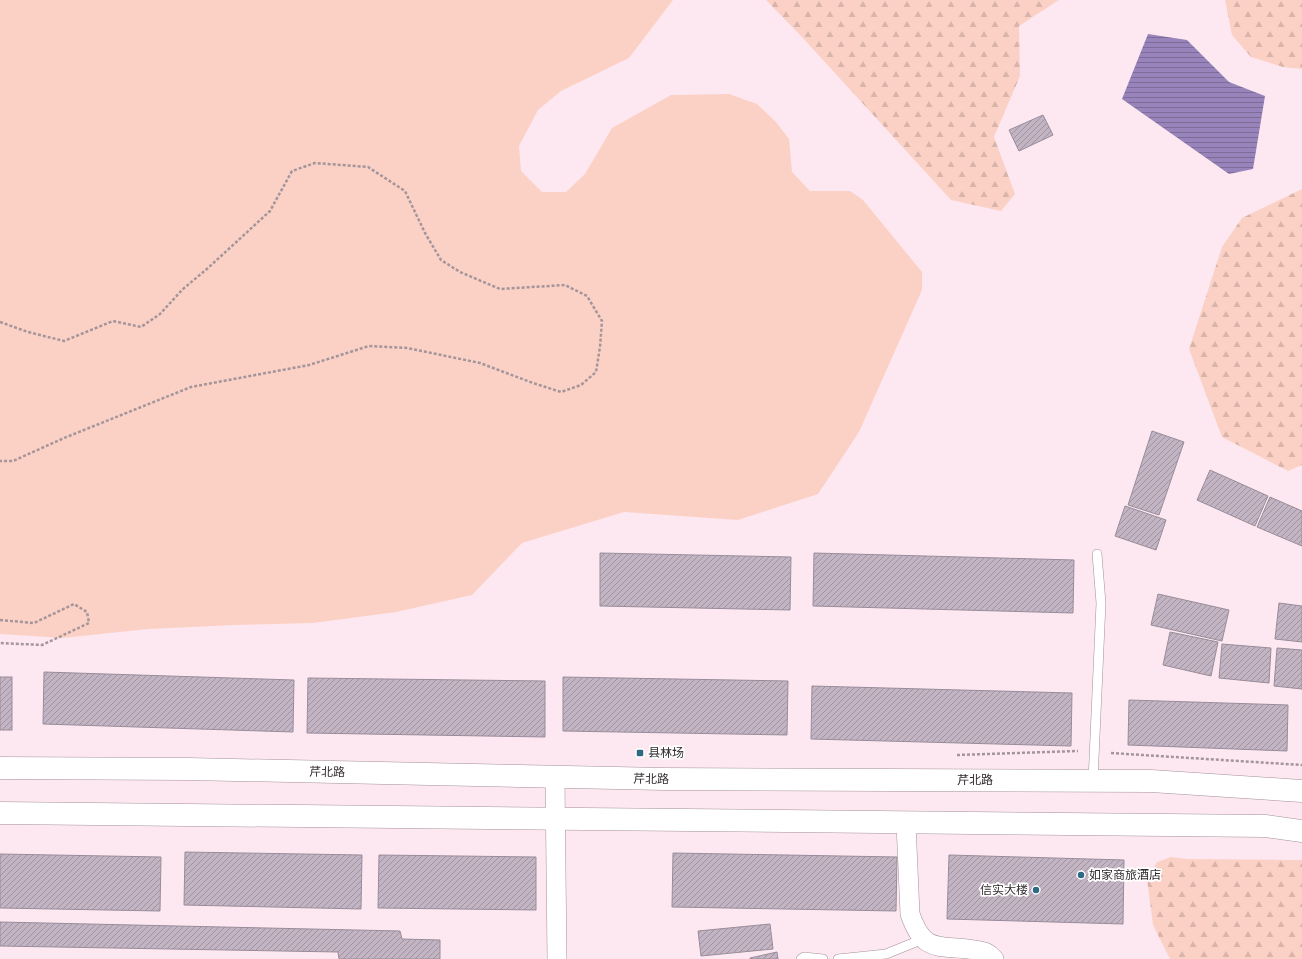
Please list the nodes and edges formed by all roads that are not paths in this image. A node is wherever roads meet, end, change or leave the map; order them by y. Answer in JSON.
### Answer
{"nodes":[{"id":1,"x":1097,"y":554,"type":"dead end"},
{"id":2,"x":0,"y":768,"type":"edge"},
{"id":3,"x":555,"y":776,"type":"junction"},
{"id":4,"x":1093,"y":781,"type":"junction"},
{"id":5,"x":1302,"y":791,"type":"edge"},
{"id":6,"x":0,"y":813,"type":"edge"},
{"id":7,"x":555,"y":819,"type":"junction"},
{"id":8,"x":906,"y":822,"type":"junction"},
{"id":9,"x":1302,"y":831,"type":"edge"},
{"id":10,"x":923,"y":939,"type":"junction"},
{"id":11,"x":557,"y":959,"type":"edge"},
{"id":12,"x":801,"y":959,"type":"edge"},
{"id":13,"x":823,"y":959,"type":"edge"},
{"id":14,"x":838,"y":959,"type":"edge"},
{"id":15,"x":994,"y":959,"type":"edge"}],
"edges":[{"from":1,"to":4,"type":"lane"},
{"from":2,"to":3,"type":"main road","name":"芹北路"},
{"from":3,"to":4,"type":"main road","name":"芹北路"},
{"from":3,"to":7,"type":"street"},
{"from":4,"to":5,"type":"main road","name":"芹北路"},
{"from":6,"to":7,"type":"main road"},
{"from":7,"to":8,"type":"main road"},
{"from":7,"to":11,"type":"street"},
{"from":8,"to":9,"type":"main road"},
{"from":8,"to":10,"type":"street"},
{"from":10,"to":14,"type":"lane"},
{"from":10,"to":15,"type":"street"},
{"from":12,"to":13,"type":"lane"}]}
